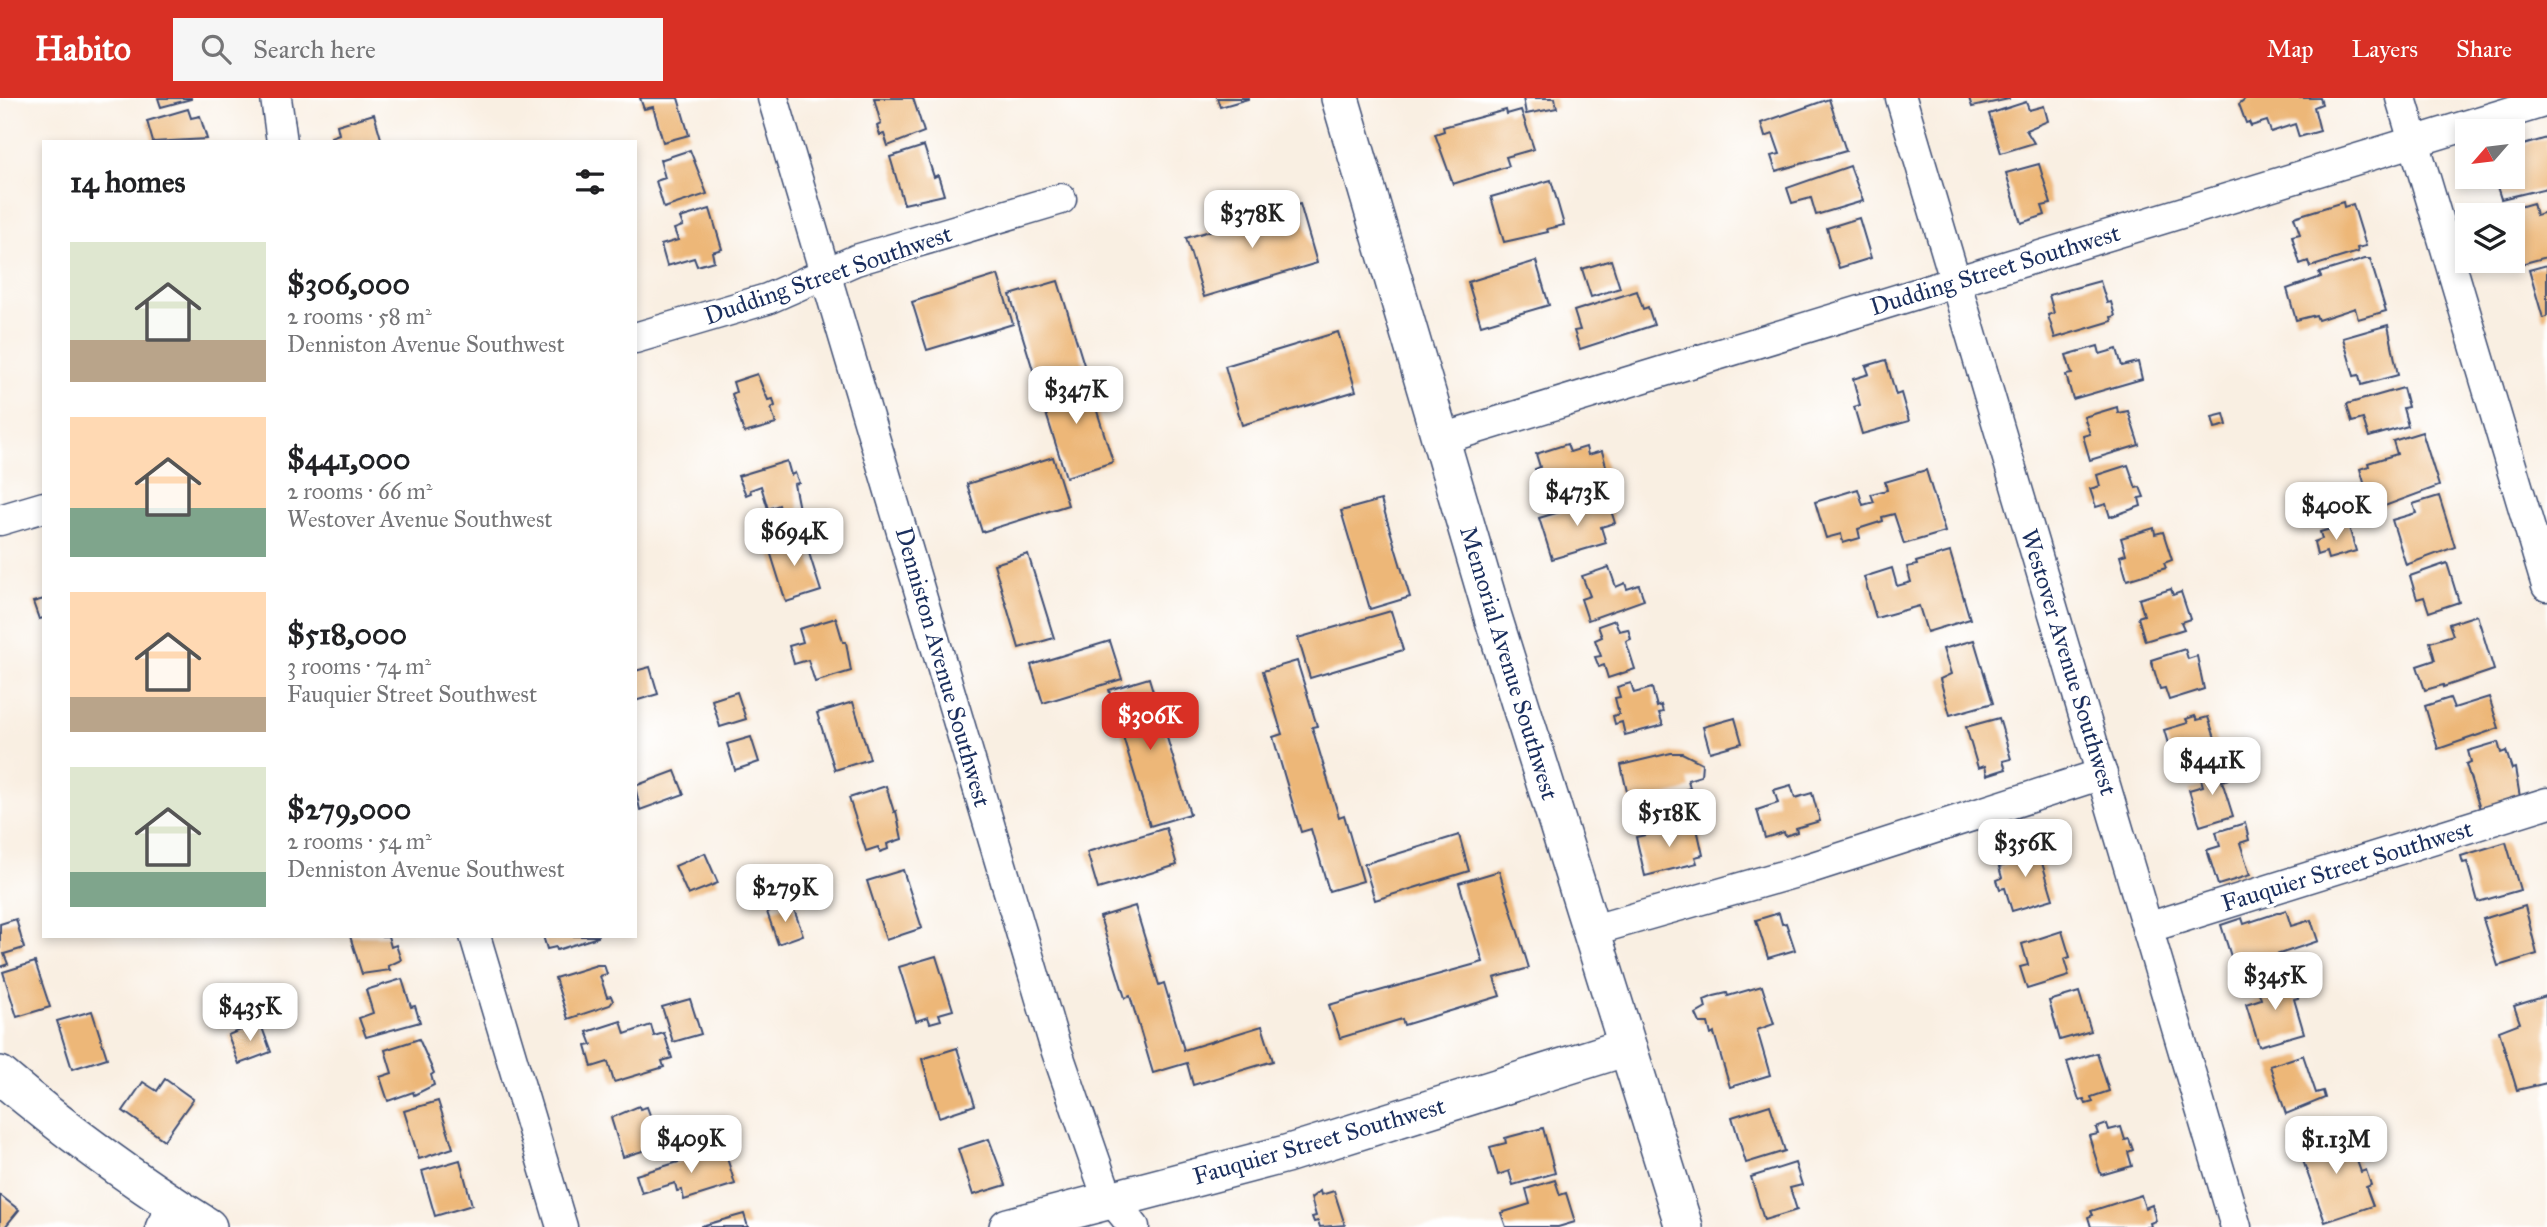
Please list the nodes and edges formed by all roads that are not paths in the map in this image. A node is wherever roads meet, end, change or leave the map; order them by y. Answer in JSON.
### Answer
{"nodes":[{"id":1,"x":276,"y":98,"type":"edge"},
{"id":2,"x":773,"y":98,"type":"edge"},
{"id":3,"x":1340,"y":98,"type":"edge"},
{"id":4,"x":1900,"y":98,"type":"edge"},
{"id":5,"x":2401,"y":98,"type":"edge"},
{"id":6,"x":2547,"y":100,"type":"edge"},
{"id":7,"x":282,"y":140,"type":"edge"},
{"id":8,"x":2414,"y":141,"type":"junction"},
{"id":9,"x":1061,"y":199,"type":"dead end"},
{"id":10,"x":826,"y":274,"type":"junction"},
{"id":11,"x":1956,"y":283,"type":"junction"},
{"id":12,"x":637,"y":337,"type":"edge"},
{"id":13,"x":1443,"y":439,"type":"junction"},
{"id":14,"x":42,"y":508,"type":"edge"},
{"id":15,"x":0,"y":520,"type":"edge"},
{"id":16,"x":2547,"y":586,"type":"edge"},
{"id":17,"x":2102,"y":774,"type":"junction"},
{"id":18,"x":2547,"y":803,"type":"edge"},
{"id":19,"x":2147,"y":928,"type":"junction"},
{"id":20,"x":1590,"y":931,"type":"junction"},
{"id":21,"x":476,"y":938,"type":"edge"},
{"id":22,"x":1627,"y":1047,"type":"junction"},
{"id":23,"x":0,"y":1075,"type":"edge"},
{"id":24,"x":1123,"y":1213,"type":"edge"},
{"id":25,"x":167,"y":1216,"type":"edge"},
{"id":26,"x":208,"y":1227,"type":"edge"},
{"id":27,"x":562,"y":1227,"type":"edge"},
{"id":28,"x":1008,"y":1227,"type":"edge"},
{"id":29,"x":1684,"y":1227,"type":"edge"},
{"id":30,"x":2236,"y":1227,"type":"edge"}],
"edges":[{"from":1,"to":7,"type":"street"},
{"from":2,"to":10,"type":"street","name":"Denniston Avenue Southwest"},
{"from":3,"to":13,"type":"street","name":"Memorial Avenue Southwest"},
{"from":4,"to":11,"type":"street","name":"Westover Avenue Southwest"},
{"from":5,"to":8,"type":"street"},
{"from":6,"to":8,"type":"street","name":"Dudding Street Southwest"},
{"from":8,"to":11,"type":"street","name":"Dudding Street Southwest"},
{"from":8,"to":16,"type":"street"},
{"from":9,"to":10,"type":"street","name":"Dudding Street Southwest"},
{"from":10,"to":12,"type":"street","name":"Dudding Street Southwest"},
{"from":10,"to":24,"type":"street","name":"Denniston Avenue Southwest"},
{"from":11,"to":13,"type":"street","name":"Dudding Street Southwest"},
{"from":11,"to":17,"type":"street","name":"Westover Avenue Southwest"},
{"from":13,"to":20,"type":"street","name":"Memorial Avenue Southwest"},
{"from":14,"to":15,"type":"street"},
{"from":17,"to":19,"type":"street","name":"Westover Avenue Southwest"},
{"from":17,"to":20,"type":"street"},
{"from":18,"to":19,"type":"street","name":"Fauquier Street Southwest"},
{"from":19,"to":30,"type":"street","name":"Westover Avenue Southwest"},
{"from":20,"to":22,"type":"street","name":"Memorial Avenue Southwest"},
{"from":21,"to":27,"type":"street"},
{"from":22,"to":24,"type":"street","name":"Fauquier Street Southwest"},
{"from":22,"to":29,"type":"street","name":"Memorial Avenue Southwest"},
{"from":23,"to":25,"type":"street"},
{"from":24,"to":28,"type":"street","name":"Fauquier Street Southwest"},
{"from":25,"to":26,"type":"street"}]}
